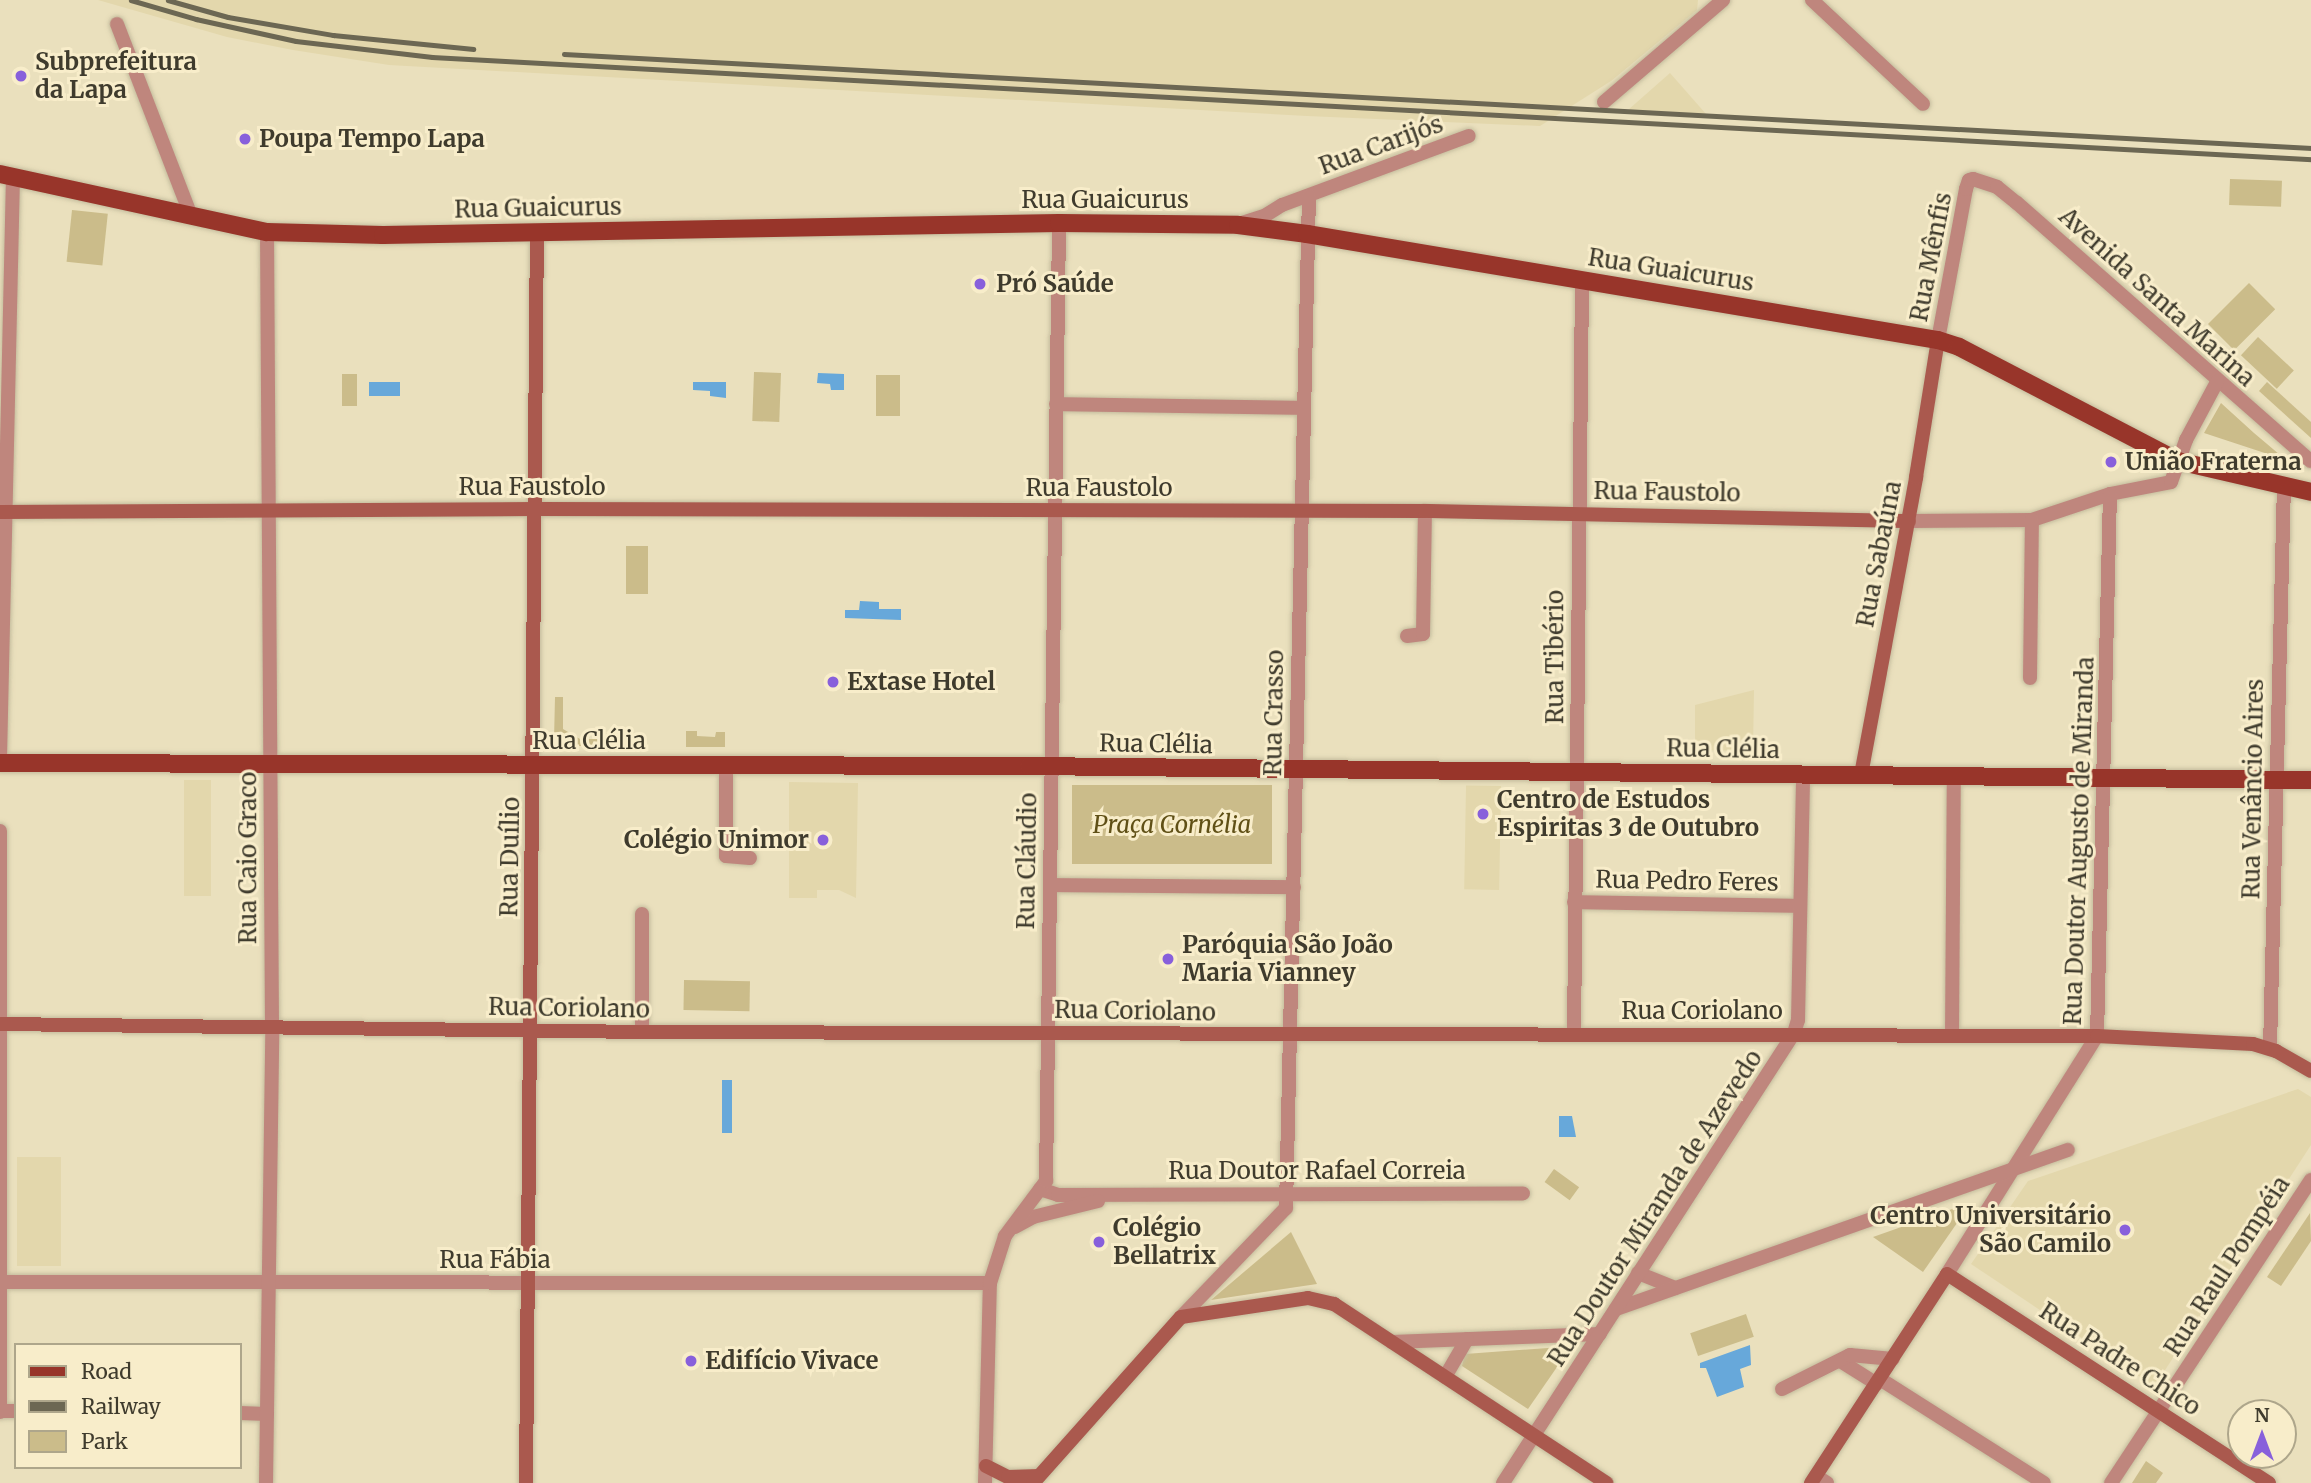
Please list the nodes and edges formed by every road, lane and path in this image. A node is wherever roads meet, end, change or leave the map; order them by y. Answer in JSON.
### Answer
{"nodes":[{"id":1,"x":1723,"y":0,"type":"edge"},
{"id":2,"x":1812,"y":0,"type":"edge"},
{"id":3,"x":117,"y":24,"type":"dead end"},
{"id":4,"x":1604,"y":102,"type":"dead end"},
{"id":5,"x":1923,"y":104,"type":"dead end"},
{"id":6,"x":1469,"y":136,"type":"dead end"},
{"id":7,"x":6,"y":176,"type":"edge"},
{"id":8,"x":1968,"y":182,"type":"joint"},
{"id":9,"x":1309,"y":195,"type":"junction"},
{"id":10,"x":191,"y":216,"type":"junction"},
{"id":11,"x":1059,"y":223,"type":"junction"},
{"id":12,"x":1238,"y":225,"type":"junction"},
{"id":13,"x":267,"y":232,"type":"junction"},
{"id":14,"x":537,"y":232,"type":"junction"},
{"id":15,"x":1307,"y":234,"type":"junction"},
{"id":16,"x":1582,"y":281,"type":"junction"},
{"id":17,"x":1938,"y":340,"type":"junction"},
{"id":18,"x":2217,"y":382,"type":"junction"},
{"id":19,"x":1056,"y":404,"type":"junction"},
{"id":20,"x":1303,"y":408,"type":"junction"},
{"id":21,"x":2178,"y":461,"type":"junction"},
{"id":22,"x":2311,"y":461,"type":"edge"},
{"id":23,"x":2284,"y":484,"type":"junction"},
{"id":24,"x":2311,"y":492,"type":"edge"},
{"id":25,"x":2110,"y":494,"type":"junction"},
{"id":26,"x":535,"y":509,"type":"junction"},
{"id":27,"x":267,"y":510,"type":"junction"},
{"id":28,"x":1055,"y":510,"type":"junction"},
{"id":29,"x":1301,"y":511,"type":"junction"},
{"id":30,"x":1425,"y":511,"type":"junction"},
{"id":31,"x":2,"y":512,"type":"edge"},
{"id":32,"x":1578,"y":513,"type":"junction"},
{"id":33,"x":2032,"y":520,"type":"junction"},
{"id":34,"x":1909,"y":521,"type":"junction"},
{"id":35,"x":1407,"y":636,"type":"dead end"},
{"id":36,"x":2030,"y":678,"type":"dead end"},
{"id":37,"x":0,"y":761,"type":"edge"},
{"id":38,"x":271,"y":764,"type":"junction"},
{"id":39,"x":534,"y":765,"type":"junction"},
{"id":40,"x":726,"y":766,"type":"junction"},
{"id":41,"x":1052,"y":767,"type":"junction"},
{"id":42,"x":1296,"y":769,"type":"junction"},
{"id":43,"x":1577,"y":772,"type":"junction"},
{"id":44,"x":1803,"y":774,"type":"junction"},
{"id":45,"x":1861,"y":775,"type":"junction"},
{"id":46,"x":1954,"y":776,"type":"junction"},
{"id":47,"x":2105,"y":778,"type":"junction"},
{"id":48,"x":2276,"y":779,"type":"junction"},
{"id":49,"x":2311,"y":780,"type":"edge"},
{"id":50,"x":0,"y":831,"type":"edge"},
{"id":51,"x":750,"y":858,"type":"dead end"},
{"id":52,"x":1050,"y":885,"type":"junction"},
{"id":53,"x":1294,"y":887,"type":"junction"},
{"id":54,"x":1574,"y":902,"type":"junction"},
{"id":55,"x":1800,"y":906,"type":"junction"},
{"id":56,"x":642,"y":914,"type":"dead end"},
{"id":57,"x":0,"y":1024,"type":"edge"},
{"id":58,"x":272,"y":1026,"type":"junction"},
{"id":59,"x":530,"y":1030,"type":"junction"},
{"id":60,"x":642,"y":1032,"type":"junction"},
{"id":61,"x":1047,"y":1033,"type":"junction"},
{"id":62,"x":1794,"y":1033,"type":"junction"},
{"id":63,"x":1574,"y":1034,"type":"junction"},
{"id":64,"x":1952,"y":1035,"type":"junction"},
{"id":65,"x":1291,"y":1036,"type":"junction"},
{"id":66,"x":2097,"y":1036,"type":"junction"},
{"id":67,"x":2270,"y":1048,"type":"junction"},
{"id":68,"x":2311,"y":1071,"type":"edge"},
{"id":69,"x":2068,"y":1150,"type":"dead end"},
{"id":70,"x":2015,"y":1168,"type":"junction"},
{"id":71,"x":2311,"y":1180,"type":"edge"},
{"id":72,"x":1972,"y":1184,"type":"junction"},
{"id":73,"x":1040,"y":1189,"type":"junction"},
{"id":74,"x":2000,"y":1191,"type":"junction"},
{"id":75,"x":1523,"y":1193,"type":"dead end"},
{"id":76,"x":1287,"y":1194,"type":"junction"},
{"id":77,"x":1111,"y":1195,"type":"junction"},
{"id":78,"x":1010,"y":1229,"type":"junction"},
{"id":79,"x":1638,"y":1273,"type":"junction"},
{"id":80,"x":1947,"y":1274,"type":"junction"},
{"id":81,"x":1,"y":1282,"type":"edge"},
{"id":82,"x":269,"y":1282,"type":"junction"},
{"id":83,"x":527,"y":1283,"type":"junction"},
{"id":84,"x":990,"y":1283,"type":"junction"},
{"id":85,"x":1675,"y":1288,"type":"junction"},
{"id":86,"x":1616,"y":1309,"type":"junction"},
{"id":87,"x":1181,"y":1317,"type":"junction"},
{"id":88,"x":1600,"y":1334,"type":"junction"},
{"id":89,"x":1467,"y":1339,"type":"junction"},
{"id":90,"x":1392,"y":1342,"type":"junction"},
{"id":91,"x":1893,"y":1359,"type":"junction"},
{"id":92,"x":1842,"y":1362,"type":"junction"},
{"id":93,"x":1445,"y":1377,"type":"junction"},
{"id":94,"x":1878,"y":1381,"type":"junction"},
{"id":95,"x":1782,"y":1389,"type":"dead end"},
{"id":96,"x":2159,"y":1410,"type":"junction"},
{"id":97,"x":0,"y":1411,"type":"edge"},
{"id":98,"x":242,"y":1413,"type":"edge"},
{"id":99,"x":267,"y":1414,"type":"junction"},
{"id":100,"x":1535,"y":1436,"type":"junction"},
{"id":101,"x":986,"y":1466,"type":"junction"},
{"id":102,"x":1036,"y":1480,"type":"edge"},
{"id":103,"x":1818,"y":1480,"type":"edge"},
{"id":104,"x":266,"y":1483,"type":"edge"},
{"id":105,"x":526,"y":1483,"type":"edge"},
{"id":106,"x":985,"y":1483,"type":"edge"},
{"id":107,"x":1503,"y":1483,"type":"edge"},
{"id":108,"x":1606,"y":1483,"type":"edge"},
{"id":109,"x":2044,"y":1483,"type":"edge"},
{"id":110,"x":2111,"y":1483,"type":"edge"},
{"id":111,"x":2269,"y":1483,"type":"edge"}],
"edges":[{"from":1,"to":4,"type":"street"},
{"from":2,"to":5,"type":"street"},
{"from":3,"to":10,"type":"street"},
{"from":6,"to":9,"type":"street","name":"Rua Carijós"},
{"from":7,"to":10,"type":"main road","name":"Rua Guaicurus"},
{"from":7,"to":31,"type":"street"},
{"from":8,"to":17,"type":"street","name":"Rua Mênfis"},
{"from":8,"to":18,"type":"street","name":"Avenida Santa Marina"},
{"from":9,"to":12,"type":"street","name":"Rua Carijós"},
{"from":9,"to":15,"type":"street","name":"Rua Carijós"},
{"from":10,"to":13,"type":"main road","name":"Rua Guaicurus"},
{"from":11,"to":12,"type":"main road","name":"Rua Guaicurus"},
{"from":11,"to":14,"type":"main road","name":"Rua Guaicurus"},
{"from":11,"to":19,"type":"street","name":"Rua Cláudio"},
{"from":12,"to":15,"type":"main road","name":"Rua Guaicurus"},
{"from":13,"to":14,"type":"main road","name":"Rua Guaicurus"},
{"from":13,"to":27,"type":"street","name":"Rua Caio Graco"},
{"from":14,"to":26,"type":"street","name":"Rua Duílio"},
{"from":15,"to":16,"type":"main road","name":"Rua Guaicurus"},
{"from":15,"to":20,"type":"street","name":"Rua Crasso"},
{"from":16,"to":17,"type":"main road","name":"Rua Guaicurus"},
{"from":16,"to":32,"type":"street","name":"Rua Tibério"},
{"from":17,"to":21,"type":"main road","name":"Rua Guaicurus"},
{"from":17,"to":34,"type":"street","name":"Rua Sabaúna"},
{"from":18,"to":21,"type":"street"},
{"from":18,"to":22,"type":"street","name":"Avenida Santa Marina"},
{"from":19,"to":20,"type":"street"},
{"from":19,"to":28,"type":"street","name":"Rua Cláudio"},
{"from":20,"to":29,"type":"street","name":"Rua Crasso"},
{"from":21,"to":23,"type":"main road","name":"Rua Guaicurus"},
{"from":21,"to":25,"type":"street","name":"Rua Faustolo"},
{"from":23,"to":24,"type":"main road","name":"Rua Guaicurus"},
{"from":23,"to":48,"type":"street","name":"Rua Venâncio Aires"},
{"from":25,"to":33,"type":"street","name":"Rua Faustolo"},
{"from":25,"to":47,"type":"street","name":"Rua Doutor Augusto de Miranda"},
{"from":26,"to":27,"type":"street","name":"Rua Faustolo"},
{"from":26,"to":28,"type":"street","name":"Rua Faustolo"},
{"from":26,"to":39,"type":"street","name":"Rua Duílio"},
{"from":27,"to":31,"type":"street","name":"Rua Faustolo"},
{"from":27,"to":38,"type":"street","name":"Rua Caio Graco"},
{"from":28,"to":29,"type":"street","name":"Rua Faustolo"},
{"from":28,"to":41,"type":"street","name":"Rua Cláudio"},
{"from":29,"to":30,"type":"street","name":"Rua Faustolo"},
{"from":29,"to":42,"type":"street","name":"Rua Crasso"},
{"from":30,"to":32,"type":"street","name":"Rua Faustolo"},
{"from":30,"to":35,"type":"street"},
{"from":31,"to":37,"type":"street"},
{"from":32,"to":34,"type":"street","name":"Rua Faustolo"},
{"from":32,"to":43,"type":"street","name":"Rua Tibério"},
{"from":33,"to":34,"type":"street","name":"Rua Faustolo"},
{"from":33,"to":36,"type":"street"},
{"from":34,"to":45,"type":"street","name":"Rua Sabaúna"},
{"from":37,"to":38,"type":"main road","name":"Rua Clélia"},
{"from":38,"to":39,"type":"main road","name":"Rua Clélia"},
{"from":38,"to":58,"type":"street","name":"Rua Caio Graco"},
{"from":39,"to":40,"type":"main road","name":"Rua Clélia"},
{"from":39,"to":59,"type":"street","name":"Rua Duílio"},
{"from":40,"to":41,"type":"main road","name":"Rua Clélia"},
{"from":40,"to":51,"type":"street"},
{"from":41,"to":42,"type":"main road","name":"Rua Clélia"},
{"from":41,"to":52,"type":"street","name":"Rua Cláudio"},
{"from":42,"to":43,"type":"main road","name":"Rua Clélia"},
{"from":42,"to":53,"type":"street","name":"Rua Crasso"},
{"from":43,"to":44,"type":"main road","name":"Rua Clélia"},
{"from":43,"to":54,"type":"street","name":"Rua Tibério"},
{"from":44,"to":45,"type":"main road","name":"Rua Clélia"},
{"from":44,"to":55,"type":"street","name":"Rua Doutor Miranda de Azevedo"},
{"from":45,"to":46,"type":"main road","name":"Rua Clélia"},
{"from":46,"to":47,"type":"main road","name":"Rua Clélia"},
{"from":46,"to":64,"type":"street"},
{"from":47,"to":48,"type":"main road","name":"Rua Clélia"},
{"from":47,"to":66,"type":"street","name":"Rua Doutor Augusto de Miranda"},
{"from":48,"to":49,"type":"main road","name":"Rua Clélia"},
{"from":48,"to":67,"type":"street","name":"Rua Venâncio Aires"},
{"from":50,"to":57,"type":"street"},
{"from":52,"to":53,"type":"street"},
{"from":52,"to":61,"type":"street","name":"Rua Cláudio"},
{"from":53,"to":65,"type":"street","name":"Rua Crasso"},
{"from":54,"to":55,"type":"street","name":"Rua Pedro Feres"},
{"from":54,"to":63,"type":"street","name":"Rua Tibério"},
{"from":55,"to":62,"type":"street","name":"Rua Doutor Miranda de Azevedo"},
{"from":56,"to":60,"type":"street"},
{"from":57,"to":58,"type":"street","name":"Rua Coriolano"},
{"from":57,"to":81,"type":"street"},
{"from":58,"to":59,"type":"street","name":"Rua Coriolano"},
{"from":58,"to":82,"type":"street","name":"Rua Caio Graco"},
{"from":59,"to":60,"type":"street","name":"Rua Coriolano"},
{"from":59,"to":83,"type":"street","name":"Rua Duílio"},
{"from":60,"to":61,"type":"street","name":"Rua Coriolano"},
{"from":61,"to":65,"type":"street","name":"Rua Coriolano"},
{"from":61,"to":73,"type":"street","name":"Rua Cláudio"},
{"from":62,"to":63,"type":"street","name":"Rua Coriolano"},
{"from":62,"to":64,"type":"street","name":"Rua Coriolano"},
{"from":62,"to":79,"type":"street","name":"Rua Doutor Miranda de Azevedo"},
{"from":63,"to":65,"type":"street","name":"Rua Coriolano"},
{"from":64,"to":66,"type":"street","name":"Rua Coriolano"},
{"from":65,"to":76,"type":"street","name":"Rua Crasso"},
{"from":66,"to":67,"type":"street","name":"Rua Coriolano"},
{"from":66,"to":70,"type":"street","name":"Rua Doutor Augusto de Miranda"},
{"from":67,"to":68,"type":"street"},
{"from":69,"to":70,"type":"street"},
{"from":70,"to":72,"type":"street"},
{"from":70,"to":74,"type":"street","name":"Rua Doutor Augusto de Miranda"},
{"from":71,"to":96,"type":"street","name":"Rua Raul Pompéia"},
{"from":72,"to":74,"type":"street"},
{"from":72,"to":85,"type":"street"},
{"from":73,"to":77,"type":"street","name":"Rua Doutor Rafael Correia"},
{"from":73,"to":78,"type":"street","name":"Rua Cláudio"},
{"from":74,"to":80,"type":"street","name":"Rua Doutor Augusto de Miranda"},
{"from":75,"to":76,"type":"street","name":"Rua Doutor Rafael Correia"},
{"from":76,"to":77,"type":"street","name":"Rua Doutor Rafael Correia"},
{"from":76,"to":87,"type":"street"},
{"from":77,"to":78,"type":"street","name":"Rua Doutor Rafael Correia"},
{"from":78,"to":84,"type":"street","name":"Rua Cláudio"},
{"from":79,"to":85,"type":"street"},
{"from":79,"to":86,"type":"street","name":"Rua Doutor Miranda de Azevedo"},
{"from":80,"to":91,"type":"street","name":"Rua Doutor Augusto de Miranda"},
{"from":80,"to":96,"type":"street","name":"Rua Padre Chico"},
{"from":81,"to":82,"type":"street","name":"Rua Fábia"},
{"from":81,"to":97,"type":"street"},
{"from":82,"to":83,"type":"street","name":"Rua Fábia"},
{"from":82,"to":99,"type":"street","name":"Rua Caio Graco"},
{"from":83,"to":84,"type":"street","name":"Rua Fábia"},
{"from":83,"to":105,"type":"street","name":"Rua Duílio"},
{"from":84,"to":101,"type":"street","name":"Rua Cláudio"},
{"from":85,"to":86,"type":"street"},
{"from":86,"to":88,"type":"street","name":"Rua Doutor Miranda de Azevedo"},
{"from":87,"to":90,"type":"street"},
{"from":87,"to":102,"type":"street"},
{"from":88,"to":89,"type":"street"},
{"from":88,"to":100,"type":"street","name":"Rua Doutor Miranda de Azevedo"},
{"from":89,"to":90,"type":"street"},
{"from":89,"to":93,"type":"street"},
{"from":90,"to":93,"type":"street"},
{"from":91,"to":92,"type":"street"},
{"from":91,"to":94,"type":"street","name":"Rua Doutor Augusto de Miranda"},
{"from":92,"to":94,"type":"street"},
{"from":92,"to":95,"type":"street"},
{"from":93,"to":100,"type":"street"},
{"from":94,"to":103,"type":"street","name":"Rua Doutor Augusto de Miranda"},
{"from":94,"to":109,"type":"street"},
{"from":96,"to":110,"type":"street","name":"Rua Raul Pompéia"},
{"from":96,"to":111,"type":"street","name":"Rua Padre Chico"},
{"from":98,"to":99,"type":"street"},
{"from":99,"to":104,"type":"street","name":"Rua Caio Graco"},
{"from":100,"to":107,"type":"street","name":"Rua Doutor Miranda de Azevedo"},
{"from":100,"to":108,"type":"street"},
{"from":101,"to":102,"type":"street"},
{"from":101,"to":106,"type":"street","name":"Rua Cláudio"}]}
